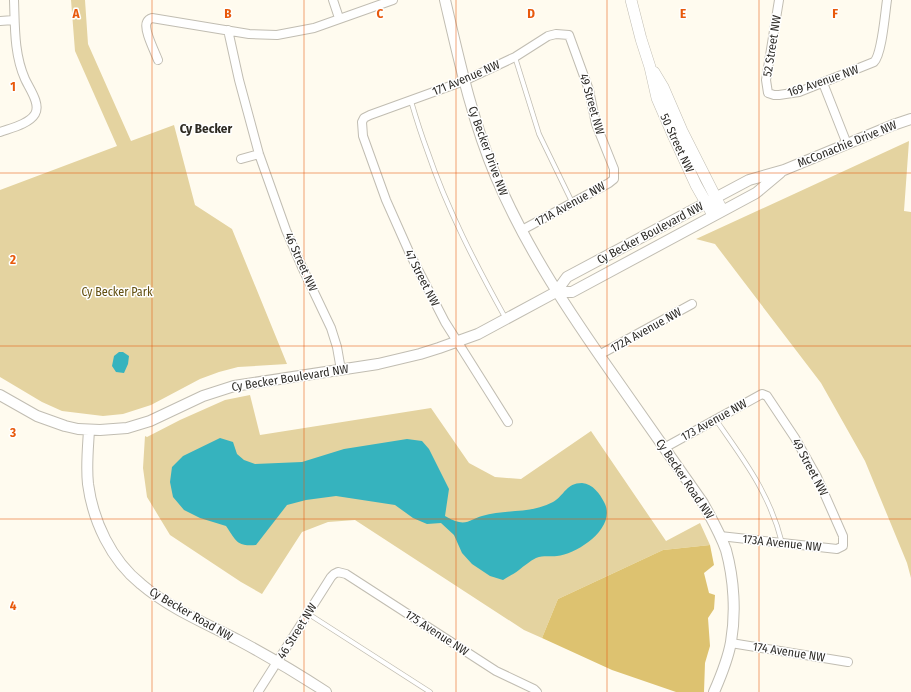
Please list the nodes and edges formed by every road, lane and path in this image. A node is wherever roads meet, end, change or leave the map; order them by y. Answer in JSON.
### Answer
{"nodes":[{"id":1,"x":14,"y":0,"type":"edge"},
{"id":2,"x":333,"y":0,"type":"edge"},
{"id":3,"x":391,"y":0,"type":"edge"},
{"id":4,"x":445,"y":0,"type":"edge"},
{"id":5,"x":631,"y":0,"type":"edge"},
{"id":6,"x":779,"y":0,"type":"edge"},
{"id":7,"x":887,"y":0,"type":"edge"},
{"id":8,"x":339,"y":18,"type":"junction"},
{"id":9,"x":14,"y":20,"type":"junction"},
{"id":10,"x":0,"y":21,"type":"edge"},
{"id":11,"x":228,"y":30,"type":"junction"},
{"id":12,"x":569,"y":35,"type":"joint"},
{"id":13,"x":514,"y":57,"type":"junction"},
{"id":14,"x":158,"y":60,"type":"dead end"},
{"id":15,"x":464,"y":81,"type":"junction"},
{"id":16,"x":823,"y":83,"type":"junction"},
{"id":17,"x":768,"y":93,"type":"joint"},
{"id":18,"x":411,"y":101,"type":"junction"},
{"id":19,"x":911,"y":119,"type":"edge"},
{"id":20,"x":362,"y":122,"type":"joint"},
{"id":21,"x":0,"y":132,"type":"edge"},
{"id":22,"x":847,"y":144,"type":"junction"},
{"id":23,"x":260,"y":154,"type":"junction"},
{"id":24,"x":241,"y":159,"type":"dead end"},
{"id":25,"x":784,"y":170,"type":"junction"},
{"id":26,"x":615,"y":174,"type":"joint"},
{"id":27,"x":749,"y":180,"type":"joint"},
{"id":28,"x":711,"y":200,"type":"junction"},
{"id":29,"x":572,"y":202,"type":"junction"},
{"id":30,"x":717,"y":213,"type":"junction"},
{"id":31,"x":522,"y":230,"type":"junction"},
{"id":32,"x":556,"y":292,"type":"junction"},
{"id":33,"x":692,"y":304,"type":"dead end"},
{"id":34,"x":506,"y":319,"type":"junction"},
{"id":35,"x":457,"y":342,"type":"junction"},
{"id":36,"x":599,"y":355,"type":"junction"},
{"id":37,"x":341,"y":370,"type":"junction"},
{"id":38,"x":764,"y":394,"type":"joint"},
{"id":39,"x":0,"y":396,"type":"edge"},
{"id":40,"x":716,"y":419,"type":"junction"},
{"id":41,"x":508,"y":422,"type":"dead end"},
{"id":42,"x":89,"y":430,"type":"junction"},
{"id":43,"x":664,"y":448,"type":"junction"},
{"id":44,"x":720,"y":536,"type":"junction"},
{"id":45,"x":782,"y":543,"type":"junction"},
{"id":46,"x":843,"y":546,"type":"joint"},
{"id":47,"x":338,"y":572,"type":"joint"},
{"id":48,"x":308,"y":613,"type":"junction"},
{"id":49,"x":731,"y":643,"type":"junction"},
{"id":50,"x":278,"y":661,"type":"junction"},
{"id":51,"x":848,"y":662,"type":"dead end"},
{"id":52,"x":258,"y":692,"type":"edge"},
{"id":53,"x":326,"y":692,"type":"edge"},
{"id":54,"x":430,"y":692,"type":"edge"},
{"id":55,"x":537,"y":692,"type":"edge"},
{"id":56,"x":714,"y":692,"type":"edge"}],
"edges":[{"from":1,"to":9,"type":"street"},
{"from":2,"to":8,"type":"street"},
{"from":3,"to":8,"type":"street"},
{"from":4,"to":15,"type":"street","name":"Cy Becker Drive NW"},
{"from":5,"to":28,"type":"main road","name":"50 Street NW"},
{"from":6,"to":17,"type":"street","name":"52 Street NW"},
{"from":7,"to":16,"type":"street","name":"169 Avenue NW"},
{"from":8,"to":11,"type":"street"},
{"from":9,"to":10,"type":"street"},
{"from":9,"to":21,"type":"street"},
{"from":11,"to":14,"type":"street"},
{"from":11,"to":23,"type":"street","name":"46 Street NW"},
{"from":12,"to":13,"type":"street","name":"171 Avenue NW"},
{"from":12,"to":26,"type":"street","name":"49 Street NW"},
{"from":13,"to":15,"type":"street","name":"171 Avenue NW"},
{"from":13,"to":29,"type":"lane"},
{"from":15,"to":18,"type":"street","name":"171 Avenue NW"},
{"from":15,"to":31,"type":"street","name":"Cy Becker Drive NW"},
{"from":16,"to":17,"type":"street","name":"169 Avenue NW"},
{"from":16,"to":22,"type":"street"},
{"from":18,"to":20,"type":"street","name":"171 Avenue NW"},
{"from":18,"to":34,"type":"lane"},
{"from":19,"to":22,"type":"street","name":"McConachie Drive NW"},
{"from":20,"to":35,"type":"street","name":"47 Street NW"},
{"from":22,"to":25,"type":"street","name":"McConachie Drive NW"},
{"from":23,"to":24,"type":"street"},
{"from":23,"to":37,"type":"street","name":"46 Street NW"},
{"from":25,"to":27,"type":"street","name":"McConachie Drive NW"},
{"from":25,"to":30,"type":"street","name":"McConachie Drive NW"},
{"from":26,"to":29,"type":"street","name":"171A Avenue NW"},
{"from":27,"to":28,"type":"street","name":"Cy Becker Boulevard NW"},
{"from":28,"to":30,"type":"main road","name":"50 Street NW"},
{"from":28,"to":32,"type":"street","name":"Cy Becker Boulevard NW"},
{"from":29,"to":31,"type":"street","name":"171A Avenue NW"},
{"from":30,"to":32,"type":"street","name":"Cy Becker Boulevard NW"},
{"from":31,"to":32,"type":"street","name":"Cy Becker Drive NW"},
{"from":32,"to":34,"type":"street","name":"Cy Becker Boulevard NW"},
{"from":32,"to":36,"type":"street","name":"Cy Becker Road NW"},
{"from":33,"to":36,"type":"street","name":"172A Avenue NW"},
{"from":34,"to":35,"type":"street","name":"Cy Becker Boulevard NW"},
{"from":35,"to":37,"type":"street","name":"Cy Becker Boulevard NW"},
{"from":35,"to":41,"type":"street","name":"47 Street NW"},
{"from":36,"to":43,"type":"street","name":"Cy Becker Road NW"},
{"from":37,"to":42,"type":"street","name":"Cy Becker Boulevard NW"},
{"from":38,"to":40,"type":"street","name":"173 Avenue NW"},
{"from":38,"to":46,"type":"street","name":"49 Street NW"},
{"from":39,"to":42,"type":"street","name":"Cy Becker Boulevard NW"},
{"from":40,"to":43,"type":"street","name":"173 Avenue NW"},
{"from":40,"to":45,"type":"lane"},
{"from":42,"to":50,"type":"street","name":"Cy Becker Road NW"},
{"from":43,"to":44,"type":"street","name":"Cy Becker Road NW"},
{"from":44,"to":45,"type":"street","name":"173A Avenue NW"},
{"from":44,"to":49,"type":"street","name":"Cy Becker Road NW"},
{"from":45,"to":46,"type":"street","name":"173A Avenue NW"},
{"from":47,"to":48,"type":"street","name":"46 Street NW"},
{"from":47,"to":55,"type":"street","name":"175 Avenue NW"},
{"from":48,"to":50,"type":"street","name":"46 Street NW"},
{"from":48,"to":54,"type":"lane"},
{"from":49,"to":51,"type":"street","name":"174 Avenue NW"},
{"from":49,"to":56,"type":"street","name":"Cy Becker Road NW"},
{"from":50,"to":52,"type":"street","name":"46 Street NW"},
{"from":50,"to":53,"type":"street","name":"Cy Becker Road NW"}]}
